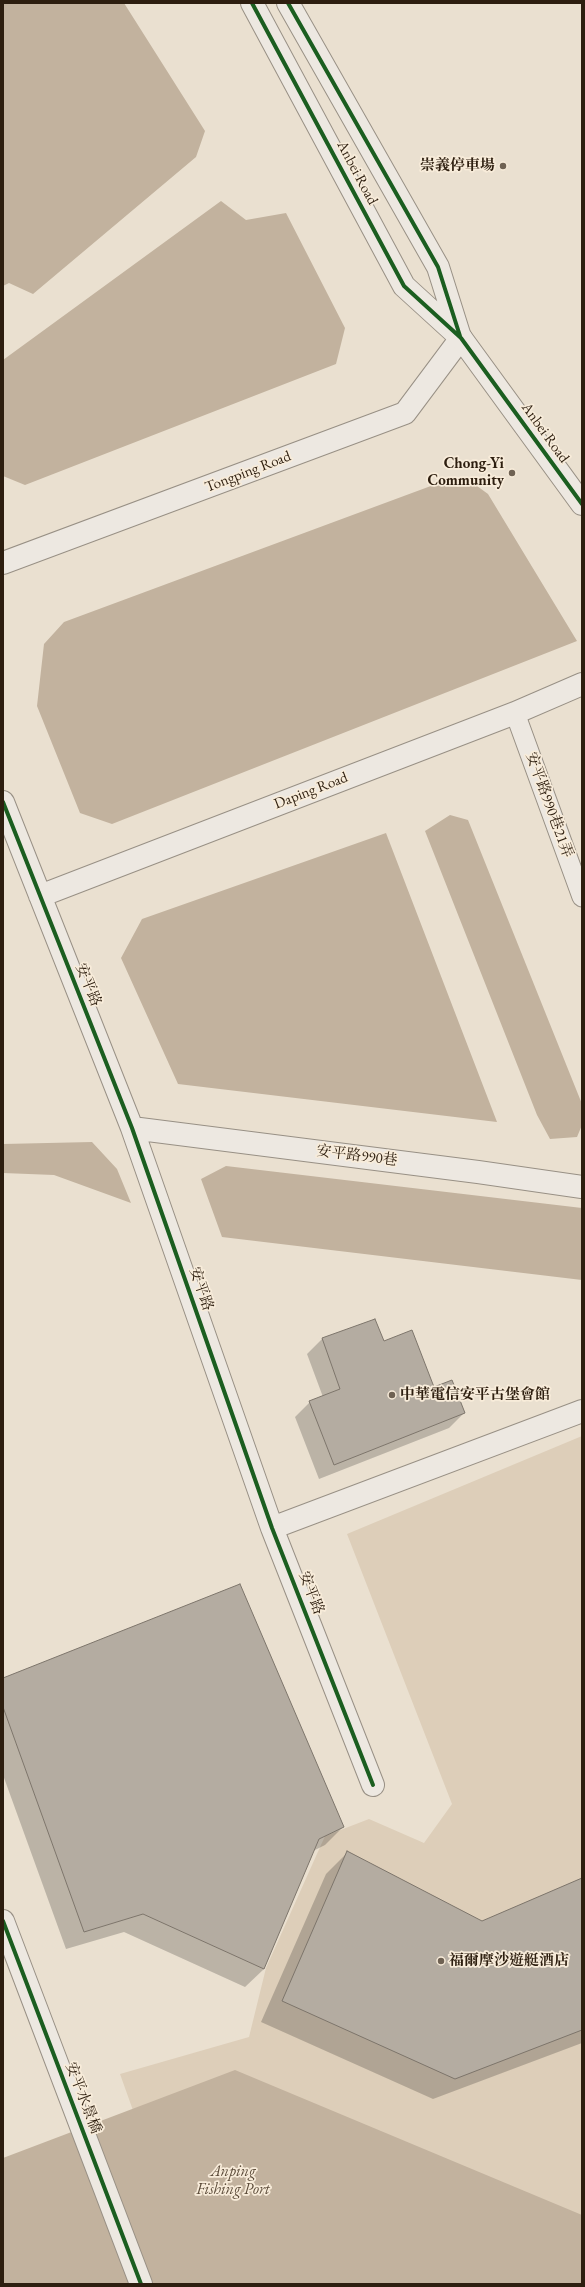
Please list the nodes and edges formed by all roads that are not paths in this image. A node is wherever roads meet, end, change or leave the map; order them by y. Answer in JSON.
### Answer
{"nodes":[{"id":1,"x":288,"y":3,"type":"edge"},
{"id":2,"x":256,"y":4,"type":"edge"},
{"id":3,"x":461,"y":338,"type":"junction"},
{"id":4,"x":582,"y":504,"type":"edge"},
{"id":5,"x":3,"y":563,"type":"edge"},
{"id":6,"x":582,"y":684,"type":"edge"},
{"id":7,"x":515,"y":713,"type":"junction"},
{"id":8,"x":3,"y":802,"type":"edge"},
{"id":9,"x":40,"y":896,"type":"junction"},
{"id":10,"x":582,"y":897,"type":"edge"},
{"id":11,"x":132,"y":1128,"type":"junction"},
{"id":12,"x":581,"y":1188,"type":"edge"},
{"id":13,"x":582,"y":1411,"type":"edge"},
{"id":14,"x":272,"y":1528,"type":"junction"},
{"id":15,"x":373,"y":1785,"type":"dead end"},
{"id":16,"x":3,"y":1921,"type":"edge"},
{"id":17,"x":141,"y":2284,"type":"edge"}],
"edges":[{"from":1,"to":3,"type":"street","name":"Anbei Road"},
{"from":2,"to":3,"type":"street","name":"Anbei Road"},
{"from":3,"to":4,"type":"street","name":"Anbei Road"},
{"from":3,"to":5,"type":"street","name":"Tongping Road"},
{"from":6,"to":7,"type":"street","name":"Daping Road"},
{"from":7,"to":9,"type":"street","name":"Daping Road"},
{"from":7,"to":10,"type":"lane","name":"安平路990巷21弄"},
{"from":8,"to":9,"type":"street","name":"安平路"},
{"from":9,"to":11,"type":"street","name":"安平路"},
{"from":11,"to":12,"type":"street","name":"安平路990巷"},
{"from":11,"to":14,"type":"street","name":"安平路"},
{"from":13,"to":14,"type":"street"},
{"from":14,"to":15,"type":"street","name":"安平路"},
{"from":16,"to":17,"type":"street","name":"安平水景橋"}]}
